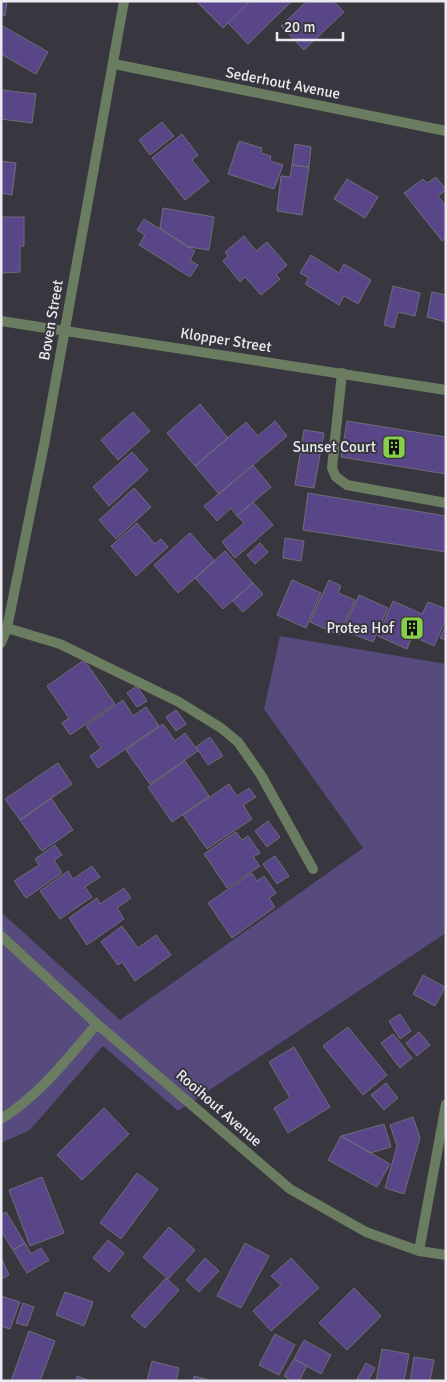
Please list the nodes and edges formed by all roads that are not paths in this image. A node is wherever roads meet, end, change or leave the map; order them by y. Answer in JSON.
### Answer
{"nodes":[{"id":1,"x":124,"y":1,"type":"edge"},
{"id":2,"x":114,"y":64,"type":"junction"},
{"id":3,"x":446,"y":131,"type":"edge"},
{"id":4,"x":1,"y":320,"type":"edge"},
{"id":5,"x":64,"y":331,"type":"junction"},
{"id":6,"x":342,"y":373,"type":"junction"},
{"id":7,"x":446,"y":390,"type":"edge"},
{"id":8,"x":446,"y":503,"type":"edge"},
{"id":9,"x":7,"y":628,"type":"junction"},
{"id":10,"x":1,"y":643,"type":"edge"},
{"id":11,"x":313,"y":869,"type":"dead end"},
{"id":12,"x":1,"y":936,"type":"edge"},
{"id":13,"x":97,"y":1024,"type":"junction"},
{"id":14,"x":446,"y":1104,"type":"edge"},
{"id":15,"x":1,"y":1119,"type":"edge"},
{"id":16,"x":419,"y":1251,"type":"junction"},
{"id":17,"x":446,"y":1255,"type":"edge"}],
"edges":[{"from":1,"to":2,"type":"street","name":"Boven Street"},
{"from":2,"to":3,"type":"street","name":"Sederhout Avenue"},
{"from":2,"to":5,"type":"street","name":"Boven Street"},
{"from":4,"to":5,"type":"street","name":"Klopper Street"},
{"from":5,"to":6,"type":"street","name":"Klopper Street"},
{"from":5,"to":9,"type":"street","name":"Boven Street"},
{"from":6,"to":7,"type":"street","name":"Klopper Street"},
{"from":6,"to":8,"type":"street"},
{"from":9,"to":10,"type":"street","name":"Boven Street"},
{"from":9,"to":11,"type":"street"},
{"from":12,"to":13,"type":"street","name":"Rooihout Avenue"},
{"from":13,"to":15,"type":"street"},
{"from":13,"to":16,"type":"street","name":"Rooihout Avenue"},
{"from":14,"to":16,"type":"street"},
{"from":16,"to":17,"type":"street","name":"Rooihout Avenue"}]}
